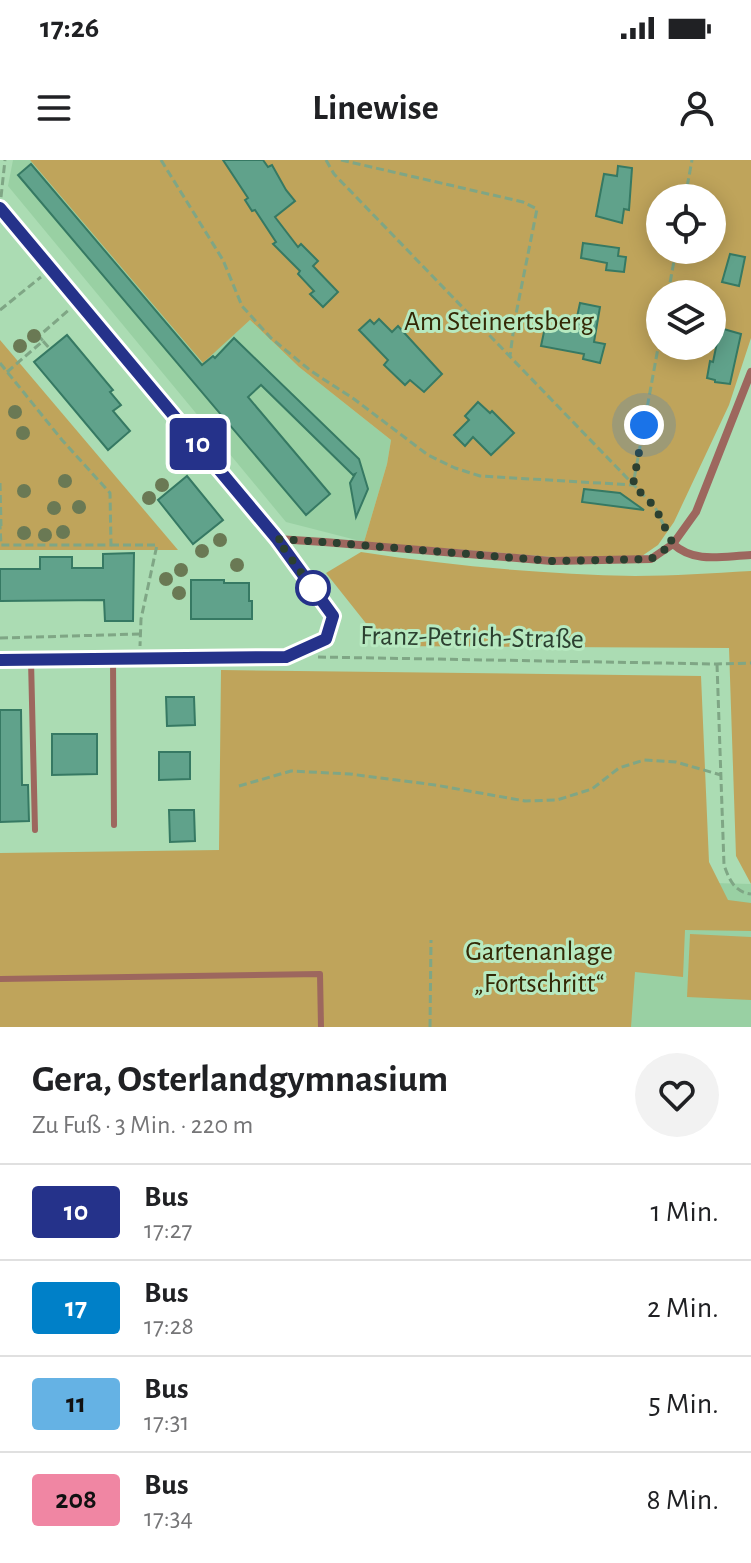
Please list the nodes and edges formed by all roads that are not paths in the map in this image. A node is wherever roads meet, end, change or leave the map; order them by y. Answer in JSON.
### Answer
{"nodes":[{"id":1,"x":0,"y":206,"type":"edge"},
{"id":2,"x":751,"y":372,"type":"edge"},
{"id":3,"x":277,"y":539,"type":"junction"},
{"id":4,"x":673,"y":544,"type":"junction"},
{"id":5,"x":751,"y":555,"type":"edge"},
{"id":6,"x":113,"y":659,"type":"junction"},
{"id":7,"x":0,"y":660,"type":"edge"},
{"id":8,"x":31,"y":660,"type":"junction"},
{"id":9,"x":114,"y":825,"type":"dead end"},
{"id":10,"x":35,"y":830,"type":"dead end"},
{"id":11,"x":0,"y":979,"type":"edge"},
{"id":12,"x":321,"y":1027,"type":"edge"}],
"edges":[{"from":1,"to":3,"type":"street"},
{"from":2,"to":4,"type":"street"},
{"from":3,"to":4,"type":"street"},
{"from":3,"to":6,"type":"street"},
{"from":4,"to":5,"type":"street"},
{"from":6,"to":8,"type":"street"},
{"from":6,"to":9,"type":"lane"},
{"from":7,"to":8,"type":"street"},
{"from":8,"to":10,"type":"lane"},
{"from":11,"to":12,"type":"lane"}]}
